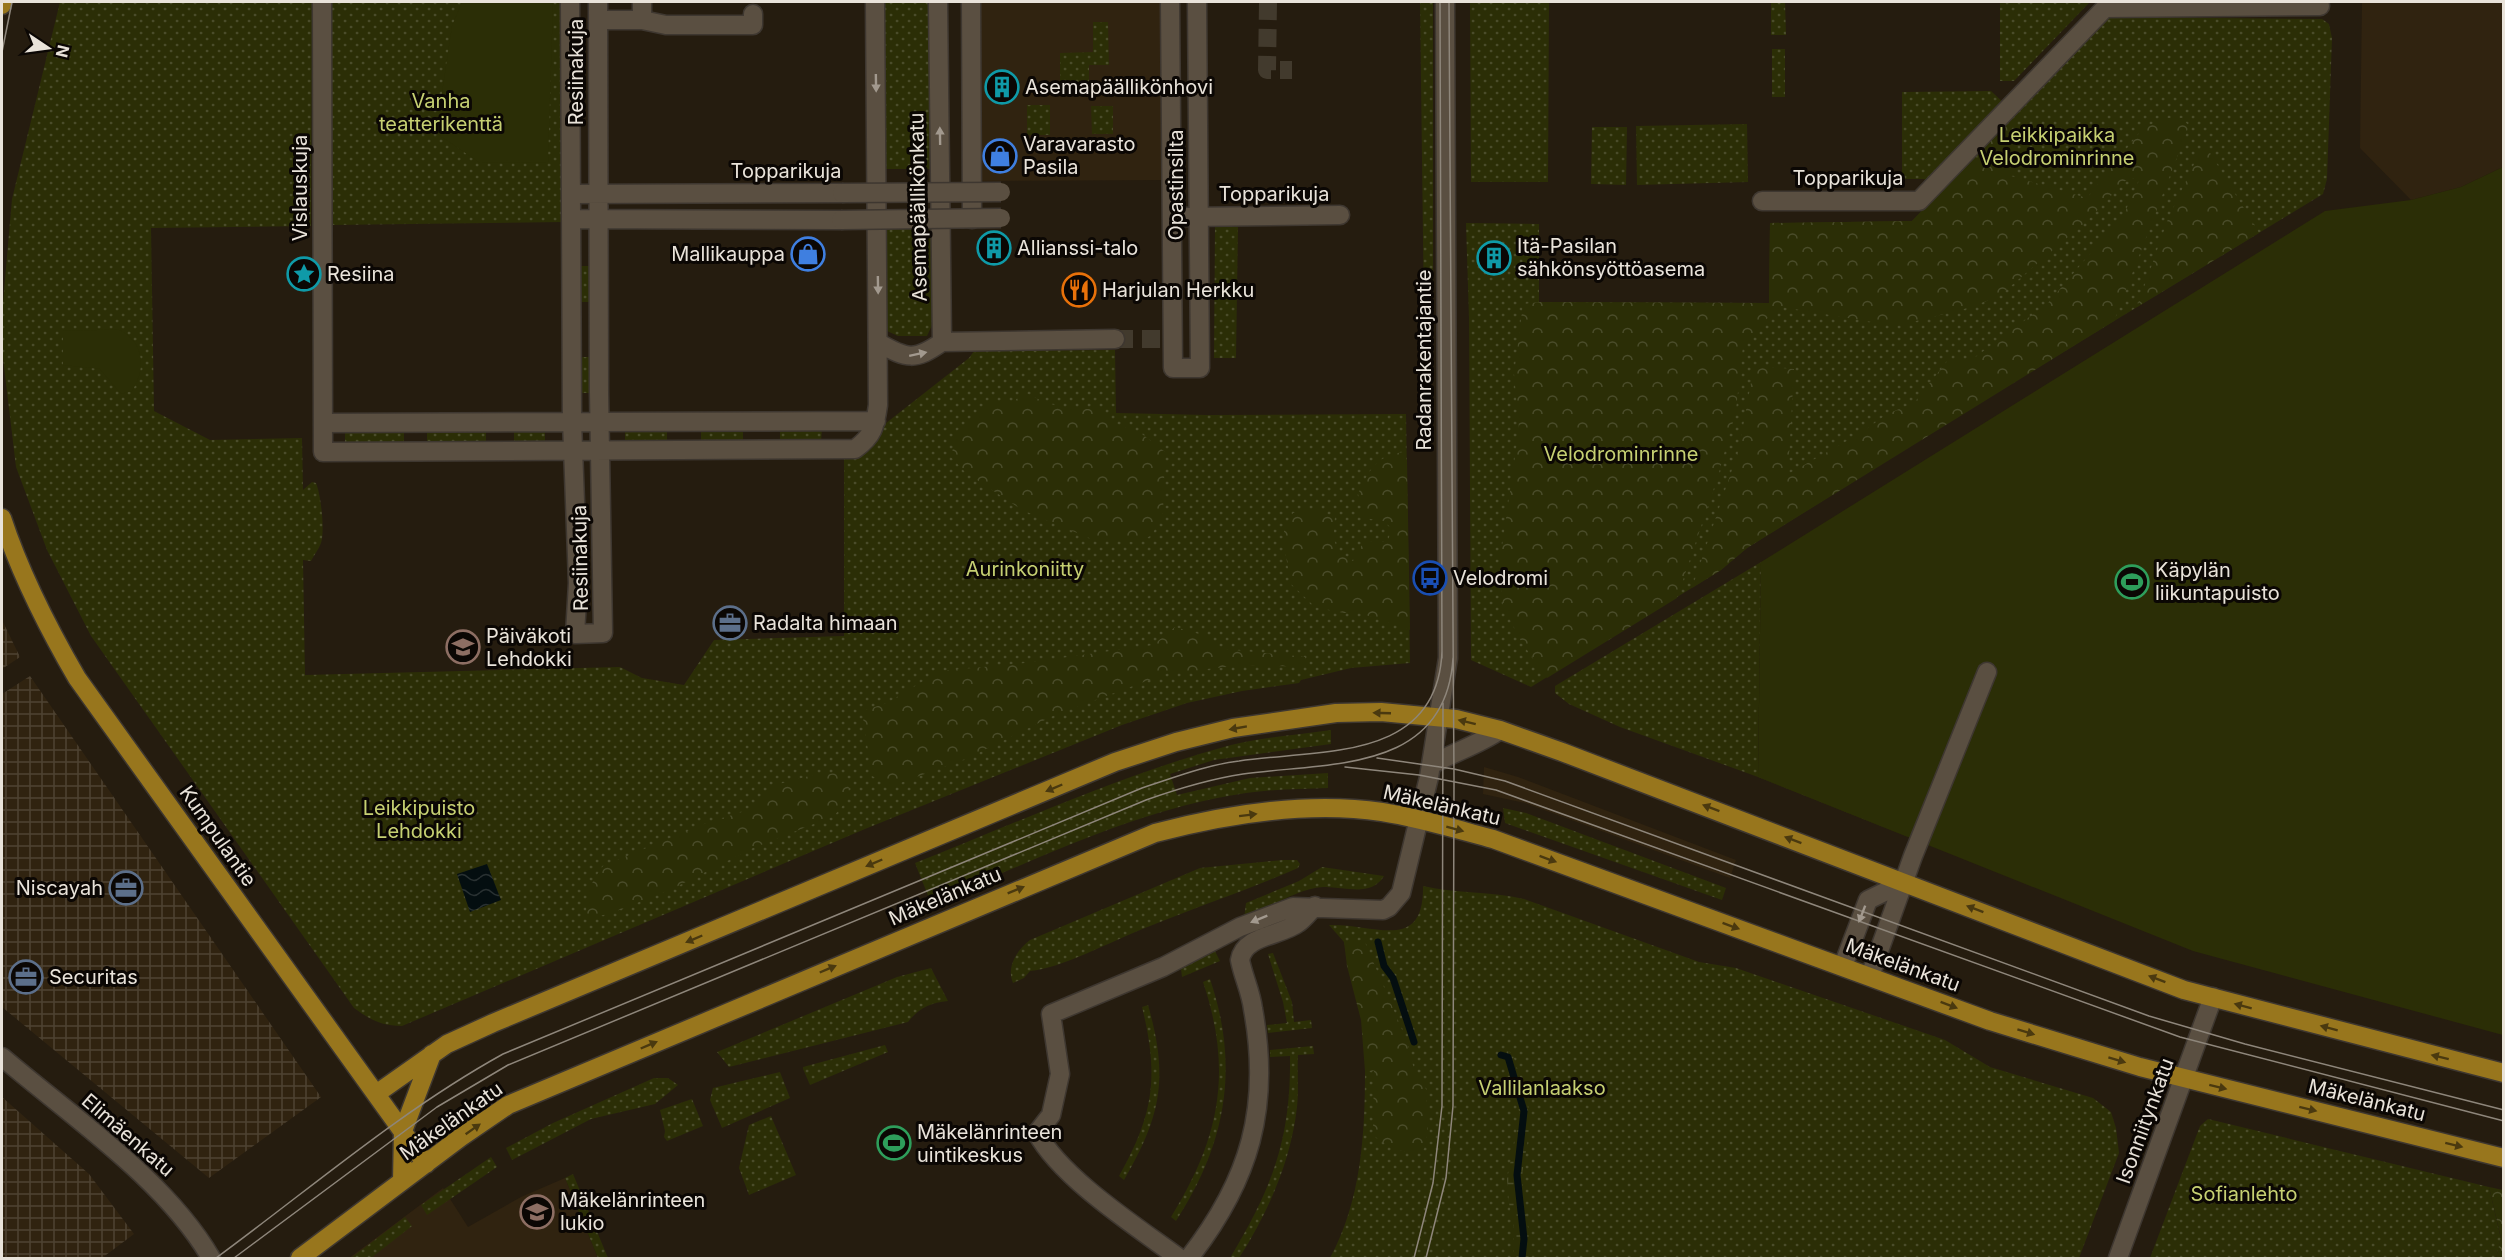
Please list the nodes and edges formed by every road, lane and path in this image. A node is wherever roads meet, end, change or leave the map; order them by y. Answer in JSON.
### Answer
{"nodes":[{"id":1,"x":322,"y":2,"type":"edge"},
{"id":2,"x":598,"y":2,"type":"edge"},
{"id":3,"x":875,"y":2,"type":"edge"},
{"id":4,"x":938,"y":2,"type":"edge"},
{"id":5,"x":970,"y":2,"type":"edge"},
{"id":6,"x":1170,"y":2,"type":"edge"},
{"id":7,"x":1197,"y":2,"type":"edge"},
{"id":8,"x":1445,"y":2,"type":"edge"},
{"id":9,"x":2105,"y":5,"type":"edge"},
{"id":10,"x":2320,"y":6,"type":"dead end"},
{"id":11,"x":570,"y":7,"type":"edge"},
{"id":12,"x":642,"y":11,"type":"edge"},
{"id":13,"x":753,"y":14,"type":"dead end"},
{"id":14,"x":598,"y":20,"type":"junction"},
{"id":15,"x":1199,"y":189,"type":"junction"},
{"id":16,"x":1172,"y":190,"type":"junction"},
{"id":17,"x":910,"y":192,"type":"junction"},
{"id":18,"x":972,"y":192,"type":"junction"},
{"id":19,"x":1001,"y":192,"type":"dead end"},
{"id":20,"x":843,"y":193,"type":"junction"},
{"id":21,"x":571,"y":194,"type":"junction"},
{"id":22,"x":599,"y":194,"type":"junction"},
{"id":23,"x":1762,"y":201,"type":"dead end"},
{"id":24,"x":1341,"y":216,"type":"dead end"},
{"id":25,"x":1001,"y":218,"type":"dead end"},
{"id":26,"x":571,"y":219,"type":"junction"},
{"id":27,"x":599,"y":219,"type":"junction"},
{"id":28,"x":911,"y":219,"type":"junction"},
{"id":29,"x":972,"y":219,"type":"junction"},
{"id":30,"x":843,"y":220,"type":"junction"},
{"id":31,"x":1172,"y":224,"type":"junction"},
{"id":32,"x":1199,"y":224,"type":"junction"},
{"id":33,"x":571,"y":317,"type":"junction"},
{"id":34,"x":599,"y":317,"type":"junction"},
{"id":35,"x":1115,"y":339,"type":"tunnel mouth"},
{"id":36,"x":942,"y":342,"type":"junction"},
{"id":37,"x":879,"y":343,"type":"junction"},
{"id":38,"x":682,"y":420,"type":"junction"},
{"id":39,"x":761,"y":420,"type":"junction"},
{"id":40,"x":572,"y":421,"type":"junction"},
{"id":41,"x":600,"y":421,"type":"junction"},
{"id":42,"x":876,"y":421,"type":"junction"},
{"id":43,"x":503,"y":422,"type":"junction"},
{"id":44,"x":323,"y":423,"type":"junction"},
{"id":45,"x":682,"y":450,"type":"junction"},
{"id":46,"x":761,"y":450,"type":"junction"},
{"id":47,"x":574,"y":451,"type":"junction"},
{"id":48,"x":601,"y":451,"type":"junction"},
{"id":49,"x":504,"y":452,"type":"junction"},
{"id":50,"x":2,"y":518,"type":"edge"},
{"id":51,"x":1987,"y":672,"type":"dead end"},
{"id":52,"x":1440,"y":717,"type":"junction"},
{"id":53,"x":1500,"y":730,"type":"junction"},
{"id":54,"x":1431,"y":765,"type":"junction"},
{"id":55,"x":1418,"y":819,"type":"junction"},
{"id":56,"x":1904,"y":883,"type":"junction"},
{"id":57,"x":1315,"y":906,"type":"junction"},
{"id":58,"x":1843,"y":966,"type":"junction"},
{"id":59,"x":1870,"y":976,"type":"junction"},
{"id":60,"x":2213,"y":998,"type":"junction"},
{"id":61,"x":432,"y":1054,"type":"junction"},
{"id":62,"x":2,"y":1057,"type":"edge"},
{"id":63,"x":2504,"y":1073,"type":"edge"},
{"id":64,"x":2185,"y":1078,"type":"junction"},
{"id":65,"x":376,"y":1094,"type":"junction"},
{"id":66,"x":403,"y":1131,"type":"junction"},
{"id":67,"x":2504,"y":1158,"type":"edge"},
{"id":68,"x":426,"y":1164,"type":"junction"},
{"id":69,"x":402,"y":1181,"type":"junction"},
{"id":70,"x":211,"y":1258,"type":"edge"},
{"id":71,"x":300,"y":1258,"type":"edge"},
{"id":72,"x":1179,"y":1258,"type":"edge"},
{"id":73,"x":1189,"y":1258,"type":"edge"},
{"id":74,"x":2118,"y":1258,"type":"edge"}],
"edges":[{"from":1,"to":44,"type":"street","name":"Vislauskuja"},
{"from":2,"to":14,"type":"street","name":"Resiinakuja"},
{"from":3,"to":37,"type":"street","name":"Asemapäällikönkatu","one_way":true},
{"from":36,"to":4,"type":"street","name":"Asemapäällikönkatu","one_way":true},
{"from":5,"to":18,"type":"street"},
{"from":6,"to":16,"type":"street","name":"Opastinsilta"},
{"from":7,"to":15,"type":"street","name":"Opastinsilta"},
{"from":8,"to":52,"type":"street","name":"Radanrakentajantie"},
{"from":9,"to":10,"type":"street","name":"Topparikuja"},
{"from":9,"to":23,"type":"street","name":"Topparikuja"},
{"from":11,"to":21,"type":"street","name":"Resiinakuja"},
{"from":12,"to":13,"type":"street"},
{"from":12,"to":14,"type":"street"},
{"from":14,"to":22,"type":"street","name":"Resiinakuja"},
{"from":15,"to":16,"type":"street","name":"Topparikuja"},
{"from":15,"to":32,"type":"street","name":"Opastinsilta"},
{"from":16,"to":31,"type":"street","name":"Opastinsilta"},
{"from":17,"to":18,"type":"street","name":"Topparikuja","bridge":true},
{"from":17,"to":20,"type":"street","name":"Topparikuja","bridge":true},
{"from":17,"to":28,"type":"street"},
{"from":18,"to":19,"type":"street","name":"Topparikuja","bridge":true},
{"from":18,"to":29,"type":"street"},
{"from":20,"to":22,"type":"street","name":"Topparikuja"},
{"from":20,"to":30,"type":"street"},
{"from":21,"to":22,"type":"street","name":"Topparikuja"},
{"from":21,"to":26,"type":"street","name":"Resiinakuja"},
{"from":22,"to":27,"type":"street","name":"Resiinakuja"},
{"from":24,"to":32,"type":"street","name":"Topparikuja"},
{"from":25,"to":29,"type":"street","bridge":true},
{"from":26,"to":27,"type":"street"},
{"from":26,"to":33,"type":"street","name":"Resiinakuja"},
{"from":27,"to":30,"type":"street"},
{"from":27,"to":34,"type":"street","name":"Resiinakuja"},
{"from":28,"to":29,"type":"street","bridge":true},
{"from":28,"to":30,"type":"street","bridge":true},
{"from":31,"to":32,"type":"street","name":"Topparikuja"},
{"from":31,"to":32,"type":"street","name":"Opastinsilta"},
{"from":33,"to":34,"type":"street"},
{"from":33,"to":40,"type":"street","name":"Resiinakuja"},
{"from":34,"to":41,"type":"street","name":"Resiinakuja"},
{"from":35,"to":36,"type":"street"},
{"from":37,"to":36,"type":"street","one_way":true},
{"from":37,"to":42,"type":"street","name":"Asemapäällikönkatu"},
{"from":38,"to":39,"type":"street"},
{"from":38,"to":41,"type":"street"},
{"from":38,"to":45,"type":"street"},
{"from":39,"to":42,"type":"street"},
{"from":39,"to":46,"type":"street"},
{"from":40,"to":41,"type":"street"},
{"from":40,"to":43,"type":"street"},
{"from":40,"to":47,"type":"street","name":"Resiinakuja"},
{"from":41,"to":48,"type":"street","name":"Resiinakuja"},
{"from":42,"to":46,"type":"street"},
{"from":43,"to":44,"type":"street"},
{"from":43,"to":49,"type":"street"},
{"from":44,"to":49,"type":"street","name":"Vislauskuja"},
{"from":45,"to":46,"type":"street"},
{"from":45,"to":48,"type":"street"},
{"from":47,"to":48,"type":"street"},
{"from":47,"to":48,"type":"street","name":"Resiinakuja"},
{"from":47,"to":49,"type":"street"},
{"from":50,"to":65,"type":"main road","name":"Kumpulantie"},
{"from":51,"to":56,"type":"street"},
{"from":53,"to":52,"type":"main road","one_way":true},
{"from":52,"to":54,"type":"street","name":"Radanrakentajantie"},
{"from":52,"to":61,"type":"main road","one_way":true},
{"from":53,"to":54,"type":"street"},
{"from":56,"to":53,"type":"main road","one_way":true},
{"from":54,"to":55,"type":"street","name":"Radanrakentajantie"},
{"from":55,"to":57,"type":"street","name":"Radanrakentajantie"},
{"from":55,"to":58,"type":"main road","name":"Mäkelänkatu","one_way":true},
{"from":68,"to":55,"type":"main road","name":"Mäkelänkatu","one_way":true},
{"from":56,"to":58,"type":"street","one_way":true},
{"from":56,"to":59,"type":"street"},
{"from":60,"to":56,"type":"main road","one_way":true},
{"from":57,"to":72,"type":"street","one_way":true},
{"from":57,"to":73,"type":"street"},
{"from":58,"to":59,"type":"main road","name":"Mäkelänkatu"},
{"from":59,"to":64,"type":"main road","name":"Mäkelänkatu","one_way":true},
{"from":63,"to":60,"type":"main road","one_way":true},
{"from":60,"to":64,"type":"street","name":"Isonniitynkatu"},
{"from":61,"to":65,"type":"main road"},
{"from":61,"to":66,"type":"main road","name":"Mäkelänkatu"},
{"from":62,"to":70,"type":"street","name":"Elimäenkatu"},
{"from":64,"to":67,"type":"main road","name":"Mäkelänkatu","one_way":true},
{"from":64,"to":74,"type":"street","name":"Isonniitynkatu"},
{"from":65,"to":66,"type":"main road","name":"Kumpulantie"},
{"from":66,"to":68,"type":"main road","name":"Kumpulantie"},
{"from":66,"to":69,"type":"main road","name":"Mäkelänkatu"},
{"from":68,"to":69,"type":"main road","name":"Mäkelänkatu"},
{"from":69,"to":71,"type":"main road","name":"Mäkelänkatu"}]}
